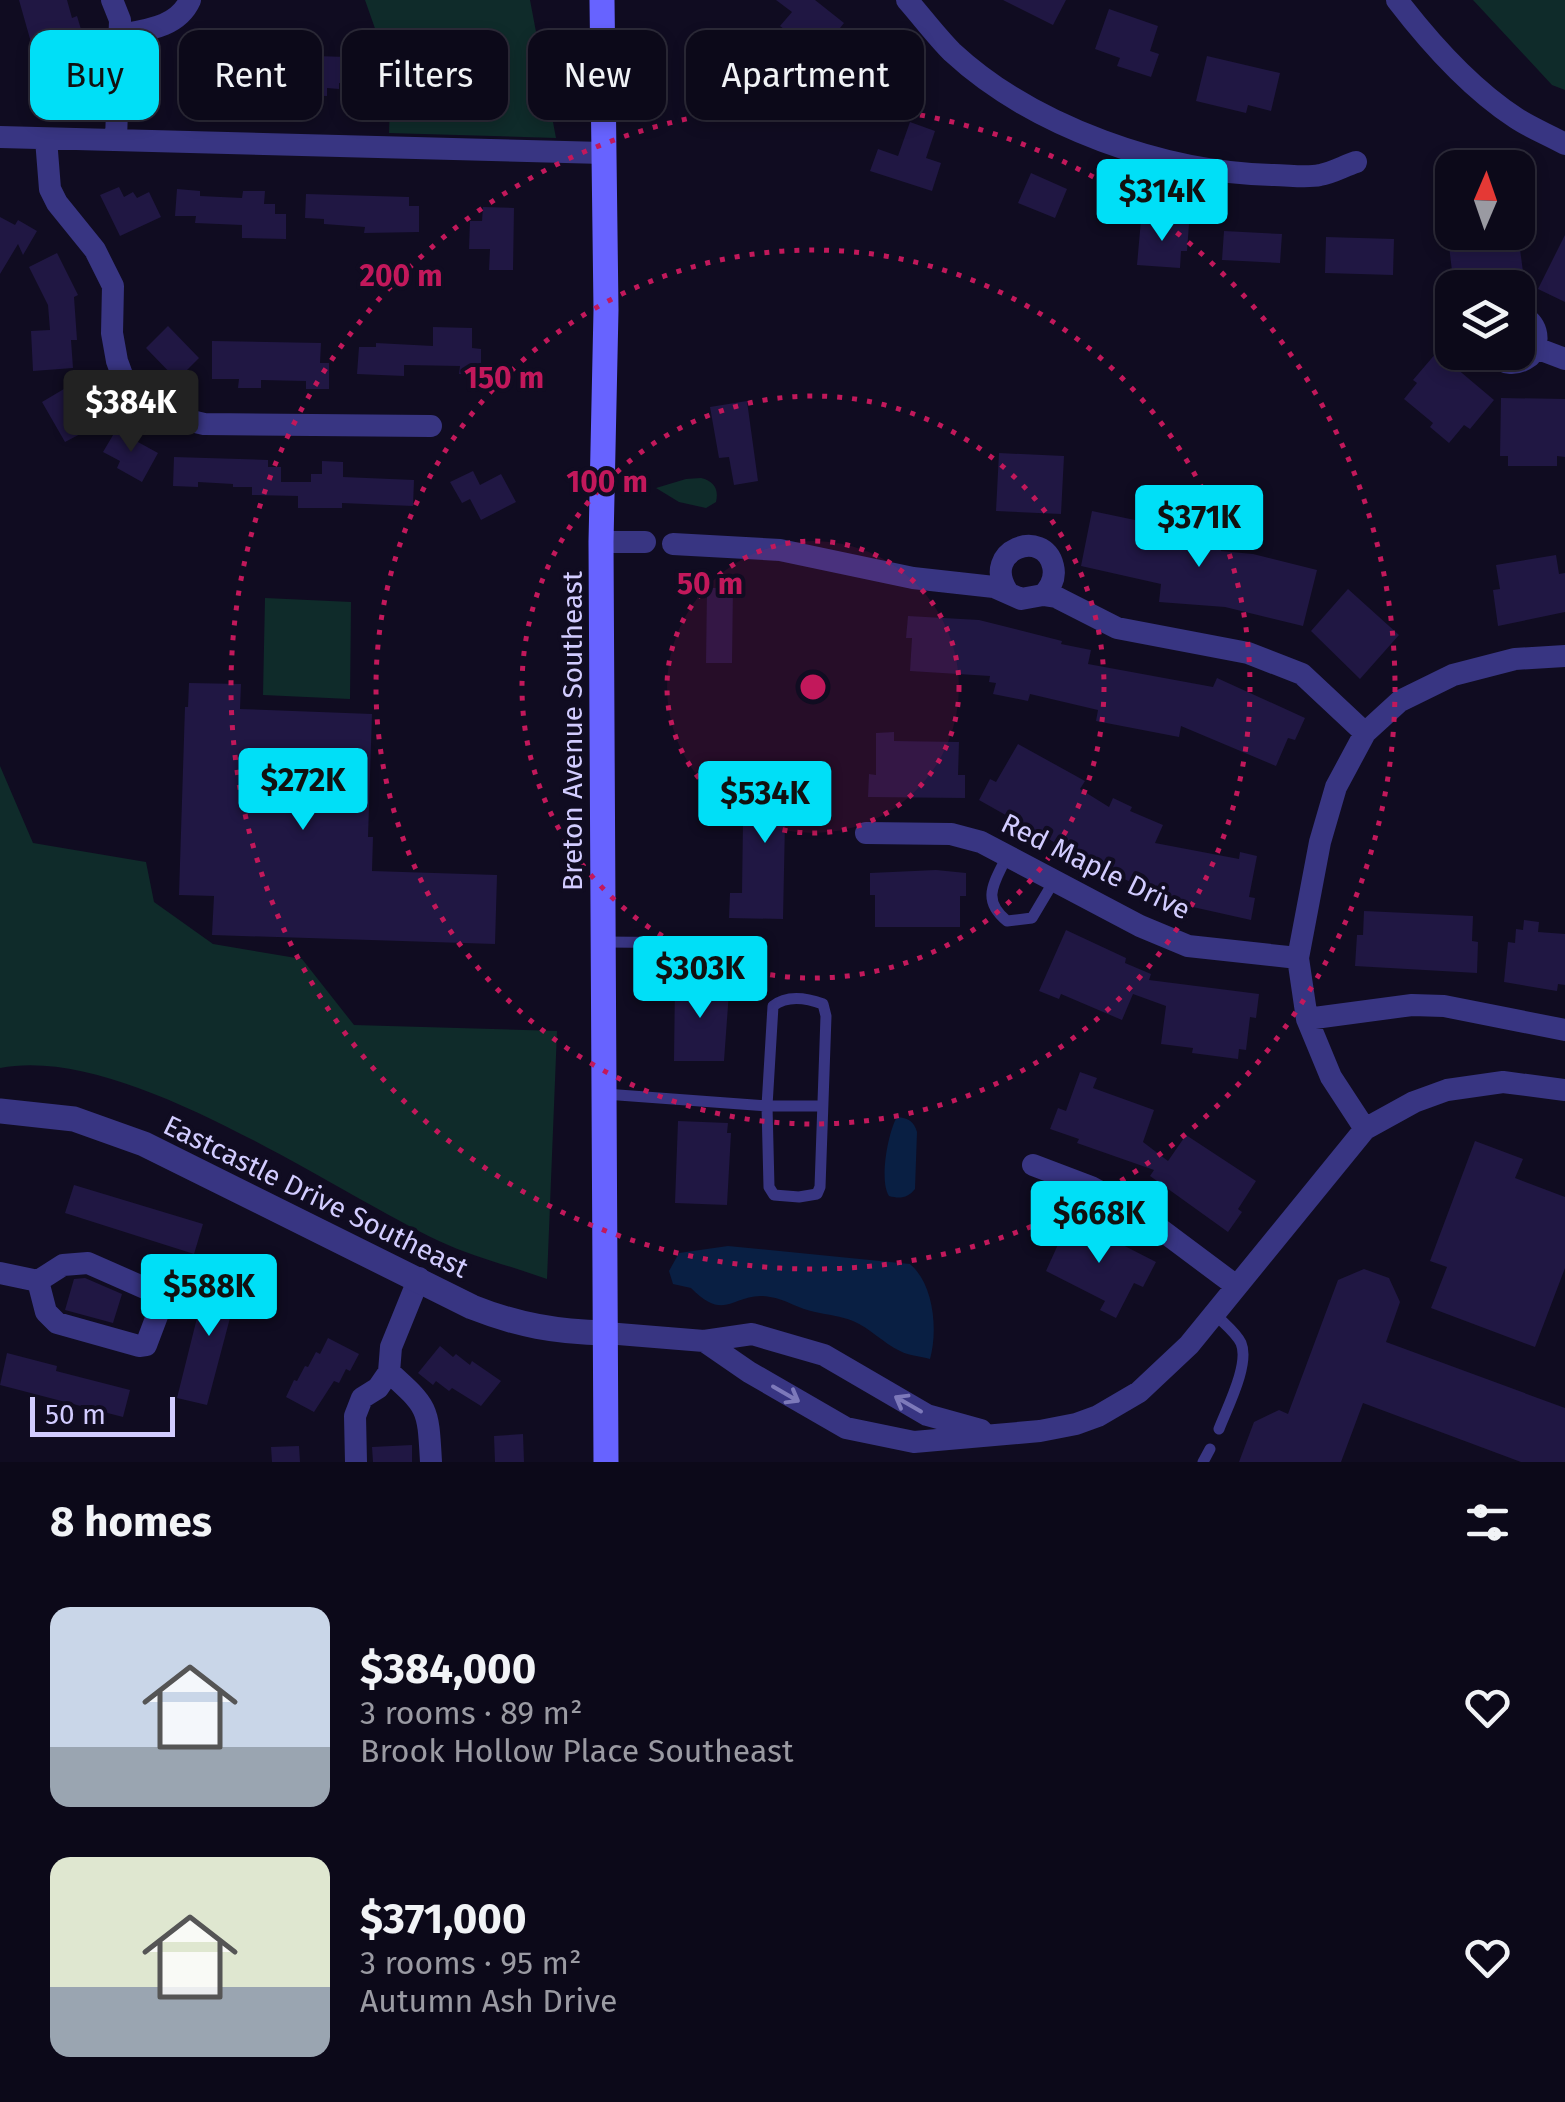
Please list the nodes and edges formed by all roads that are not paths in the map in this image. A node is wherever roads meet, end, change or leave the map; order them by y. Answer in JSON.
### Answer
{"nodes":[{"id":1,"x":112,"y":0,"type":"edge"},
{"id":2,"x":190,"y":0,"type":"edge"},
{"id":3,"x":602,"y":0,"type":"edge"},
{"id":4,"x":907,"y":0,"type":"edge"},
{"id":5,"x":1397,"y":0,"type":"edge"},
{"id":6,"x":120,"y":30,"type":"edge"},
{"id":7,"x":139,"y":30,"type":"edge"},
{"id":8,"x":117,"y":120,"type":"edge"},
{"id":9,"x":0,"y":137,"type":"edge"},
{"id":10,"x":46,"y":139,"type":"junction"},
{"id":11,"x":116,"y":140,"type":"junction"},
{"id":12,"x":1565,"y":144,"type":"edge"},
{"id":13,"x":603,"y":154,"type":"junction"},
{"id":14,"x":1356,"y":162,"type":"dead end"},
{"id":15,"x":1535,"y":328,"type":"edge"},
{"id":16,"x":1536,"y":348,"type":"joint"},
{"id":17,"x":1565,"y":358,"type":"edge"},
{"id":18,"x":432,"y":426,"type":"dead end"},
{"id":19,"x":601,"y":542,"type":"junction"},
{"id":20,"x":646,"y":542,"type":"dead end"},
{"id":21,"x":673,"y":544,"type":"dead end"},
{"id":22,"x":1054,"y":573,"type":"junction"},
{"id":23,"x":996,"y":583,"type":"junction"},
{"id":24,"x":1042,"y":595,"type":"junction"},
{"id":25,"x":1067,"y":601,"type":"junction"},
{"id":26,"x":1565,"y":656,"type":"edge"},
{"id":27,"x":1365,"y":733,"type":"junction"},
{"id":28,"x":866,"y":833,"type":"dead end"},
{"id":29,"x":1007,"y":856,"type":"junction"},
{"id":30,"x":1054,"y":881,"type":"junction"},
{"id":31,"x":604,"y":942,"type":"junction"},
{"id":32,"x":717,"y":943,"type":"dead end"},
{"id":33,"x":1298,"y":958,"type":"junction"},
{"id":34,"x":1307,"y":1019,"type":"junction"},
{"id":35,"x":1565,"y":1030,"type":"edge"},
{"id":36,"x":1565,"y":1090,"type":"edge"},
{"id":37,"x":605,"y":1094,"type":"junction"},
{"id":38,"x":766,"y":1106,"type":"junction"},
{"id":39,"x":822,"y":1106,"type":"junction"},
{"id":40,"x":0,"y":1110,"type":"edge"},
{"id":41,"x":1365,"y":1130,"type":"junction"},
{"id":42,"x":1033,"y":1165,"type":"dead end"},
{"id":43,"x":0,"y":1273,"type":"edge"},
{"id":44,"x":418,"y":1278,"type":"junction"},
{"id":45,"x":38,"y":1281,"type":"junction"},
{"id":46,"x":1235,"y":1286,"type":"junction"},
{"id":47,"x":1214,"y":1314,"type":"junction"},
{"id":48,"x":606,"y":1333,"type":"junction"},
{"id":49,"x":704,"y":1341,"type":"junction"},
{"id":50,"x":389,"y":1372,"type":"junction"},
{"id":51,"x":1219,"y":1428,"type":"dead end"},
{"id":52,"x":1000,"y":1436,"type":"junction"},
{"id":53,"x":1210,"y":1449,"type":"dead end"},
{"id":54,"x":356,"y":1462,"type":"edge"},
{"id":55,"x":431,"y":1462,"type":"edge"},
{"id":56,"x":606,"y":1462,"type":"edge"},
{"id":57,"x":1203,"y":1462,"type":"edge"}],
"edges":[{"from":1,"to":6,"type":"street"},
{"from":2,"to":7,"type":"street"},
{"from":3,"to":13,"type":"main road","name":"Breton Avenue Southeast"},
{"from":4,"to":14,"type":"street"},
{"from":5,"to":12,"type":"street"},
{"from":8,"to":11,"type":"street"},
{"from":9,"to":10,"type":"street"},
{"from":10,"to":11,"type":"street"},
{"from":10,"to":18,"type":"street"},
{"from":11,"to":13,"type":"street"},
{"from":13,"to":19,"type":"main road","name":"Breton Avenue Southeast"},
{"from":15,"to":16,"type":"street"},
{"from":16,"to":17,"type":"street"},
{"from":19,"to":20,"type":"street"},
{"from":19,"to":31,"type":"main road","name":"Breton Avenue Southeast"},
{"from":21,"to":23,"type":"street"},
{"from":22,"to":23,"type":"street"},
{"from":22,"to":24,"type":"street"},
{"from":22,"to":25,"type":"street"},
{"from":23,"to":24,"type":"street"},
{"from":24,"to":25,"type":"street"},
{"from":25,"to":27,"type":"street"},
{"from":26,"to":27,"type":"street"},
{"from":27,"to":33,"type":"street"},
{"from":28,"to":29,"type":"street","name":"Red Maple Drive"},
{"from":29,"to":30,"type":"street","name":"Red Maple Drive"},
{"from":29,"to":30,"type":"lane"},
{"from":30,"to":33,"type":"street","name":"Red Maple Drive"},
{"from":31,"to":32,"type":"lane"},
{"from":31,"to":37,"type":"main road","name":"Breton Avenue Southeast"},
{"from":33,"to":34,"type":"street"},
{"from":34,"to":35,"type":"street"},
{"from":34,"to":41,"type":"street"},
{"from":36,"to":41,"type":"street"},
{"from":37,"to":38,"type":"lane"},
{"from":37,"to":48,"type":"main road","name":"Breton Avenue Southeast"},
{"from":38,"to":39,"type":"lane"},
{"from":38,"to":39,"type":"lane"},
{"from":38,"to":39,"type":"lane"},
{"from":40,"to":44,"type":"street","name":"Eastcastle Drive Southeast"},
{"from":41,"to":46,"type":"street"},
{"from":42,"to":46,"type":"street"},
{"from":43,"to":45,"type":"street"},
{"from":44,"to":48,"type":"street","name":"Eastcastle Drive Southeast"},
{"from":44,"to":50,"type":"street"},
{"from":45,"to":45,"type":"street"},
{"from":46,"to":47,"type":"street"},
{"from":47,"to":51,"type":"lane"},
{"from":47,"to":52,"type":"street"},
{"from":48,"to":49,"type":"street"},
{"from":48,"to":56,"type":"main road","name":"Breton Avenue Southeast"},
{"from":52,"to":49,"type":"street","one_way":true},
{"from":49,"to":52,"type":"street","one_way":true},
{"from":50,"to":54,"type":"street"},
{"from":50,"to":55,"type":"street"},
{"from":53,"to":57,"type":"lane"}]}
